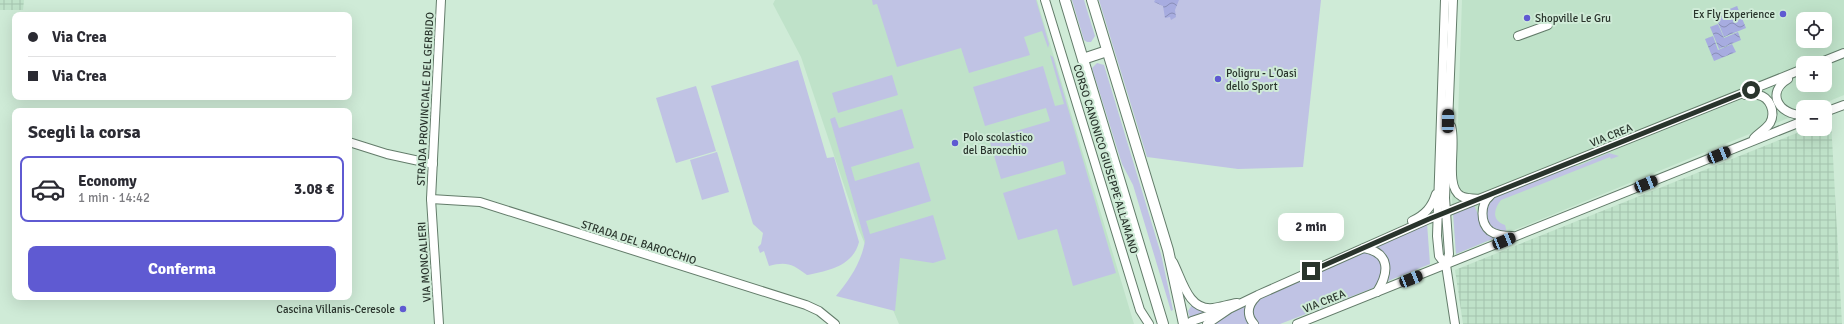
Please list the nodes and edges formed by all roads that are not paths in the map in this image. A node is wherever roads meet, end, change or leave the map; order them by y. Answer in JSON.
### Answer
{"nodes":[{"id":1,"x":441,"y":0,"type":"edge"},
{"id":2,"x":1045,"y":0,"type":"edge"},
{"id":3,"x":1065,"y":0,"type":"edge"},
{"id":4,"x":1092,"y":0,"type":"edge"},
{"id":5,"x":1445,"y":0,"type":"edge"},
{"id":6,"x":1453,"y":0,"type":"edge"},
{"id":7,"x":1548,"y":24,"type":"dead end"},
{"id":8,"x":1518,"y":36,"type":"dead end"},
{"id":9,"x":1107,"y":51,"type":"junction"},
{"id":10,"x":1844,"y":53,"type":"edge"},
{"id":11,"x":1832,"y":58,"type":"edge"},
{"id":12,"x":1083,"y":59,"type":"junction"},
{"id":13,"x":1446,"y":73,"type":"junction"},
{"id":14,"x":1796,"y":73,"type":"edge"},
{"id":15,"x":1796,"y":74,"type":"edge"},
{"id":16,"x":1738,"y":96,"type":"junction"},
{"id":17,"x":1844,"y":105,"type":"edge"},
{"id":18,"x":1832,"y":109,"type":"edge"},
{"id":19,"x":1796,"y":115,"type":"edge"},
{"id":20,"x":1448,"y":121,"type":"junction"},
{"id":21,"x":1796,"y":124,"type":"edge"},
{"id":22,"x":352,"y":143,"type":"edge"},
{"id":23,"x":1749,"y":143,"type":"junction"},
{"id":24,"x":433,"y":164,"type":"junction"},
{"id":25,"x":1438,"y":189,"type":"junction"},
{"id":26,"x":1492,"y":195,"type":"junction"},
{"id":27,"x":431,"y":199,"type":"junction"},
{"id":28,"x":1480,"y":199,"type":"junction"},
{"id":29,"x":1442,"y":214,"type":"junction"},
{"id":30,"x":1394,"y":234,"type":"junction"},
{"id":31,"x":1516,"y":236,"type":"junction"},
{"id":32,"x":1364,"y":248,"type":"junction"},
{"id":33,"x":1168,"y":250,"type":"junction"},
{"id":34,"x":1446,"y":265,"type":"junction"},
{"id":35,"x":1377,"y":292,"type":"junction"},
{"id":36,"x":1258,"y":295,"type":"junction"},
{"id":37,"x":1242,"y":302,"type":"junction"},
{"id":38,"x":1229,"y":309,"type":"junction"},
{"id":39,"x":439,"y":324,"type":"edge"},
{"id":40,"x":835,"y":324,"type":"edge"},
{"id":41,"x":1149,"y":324,"type":"edge"},
{"id":42,"x":1163,"y":324,"type":"edge"},
{"id":43,"x":1184,"y":324,"type":"edge"},
{"id":44,"x":1188,"y":324,"type":"edge"},
{"id":45,"x":1207,"y":324,"type":"edge"},
{"id":46,"x":1254,"y":324,"type":"edge"},
{"id":47,"x":1297,"y":324,"type":"edge"},
{"id":48,"x":1455,"y":324,"type":"edge"}],
"edges":[{"from":1,"to":24,"type":"street","name":"STRADA PROVINCIALE DEL GERBIDO"},
{"from":2,"to":41,"type":"street","name":"CORSO CANONICO GIUSEPPE ALLAMANO"},
{"from":3,"to":12,"type":"main road","name":"CORSO CANONICO GIUSEPPE ALLAMANO"},
{"from":4,"to":9,"type":"main road"},
{"from":5,"to":13,"type":"street"},
{"from":6,"to":13,"type":"street"},
{"from":7,"to":8,"type":"street"},
{"from":9,"to":12,"type":"main road"},
{"from":9,"to":33,"type":"main road"},
{"from":10,"to":11,"type":"street"},
{"from":12,"to":42,"type":"main road","name":"CORSO CANONICO GIUSEPPE ALLAMANO"},
{"from":13,"to":20,"type":"street"},
{"from":13,"to":25,"type":"street"},
{"from":14,"to":16,"type":"street","name":"VIA CREA"},
{"from":15,"to":19,"type":"street","name":"VIA CREA"},
{"from":16,"to":23,"type":"street","name":"VIA CREA"},
{"from":16,"to":26,"type":"street","name":"VIA CREA"},
{"from":17,"to":18,"type":"street"},
{"from":20,"to":28,"type":"street"},
{"from":20,"to":29,"type":"street"},
{"from":21,"to":23,"type":"street","name":"VIA CREA"},
{"from":22,"to":24,"type":"street"},
{"from":23,"to":31,"type":"street","name":"VIA CREA"},
{"from":24,"to":27,"type":"street","name":"STRADA PROVINCIALE DEL GERBIDO"},
{"from":25,"to":29,"type":"street"},
{"from":25,"to":30,"type":"street","name":"VIA CREA"},
{"from":26,"to":28,"type":"street","name":"VIA CREA"},
{"from":26,"to":31,"type":"street","name":"VIA CREA"},
{"from":27,"to":39,"type":"street","name":"VIA MONCALIERI"},
{"from":27,"to":40,"type":"street","name":"STRADA DEL BAROCCHIO"},
{"from":28,"to":29,"type":"street","name":"VIA CREA"},
{"from":29,"to":30,"type":"street","name":"VIA CREA"},
{"from":29,"to":34,"type":"street"},
{"from":30,"to":32,"type":"street","name":"VIA CREA"},
{"from":31,"to":34,"type":"street","name":"VIA CREA"},
{"from":32,"to":35,"type":"street"},
{"from":32,"to":36,"type":"street","name":"VIA CREA"},
{"from":33,"to":37,"type":"street"},
{"from":33,"to":43,"type":"main road"},
{"from":34,"to":35,"type":"street","name":"VIA CREA"},
{"from":34,"to":48,"type":"street"},
{"from":35,"to":47,"type":"street","name":"VIA CREA"},
{"from":36,"to":37,"type":"street","name":"VIA CREA"},
{"from":36,"to":46,"type":"street"},
{"from":37,"to":38,"type":"street","name":"VIA CREA"},
{"from":38,"to":44,"type":"street","name":"VIA CREA"},
{"from":38,"to":45,"type":"street","name":"VIA CREA"}]}
